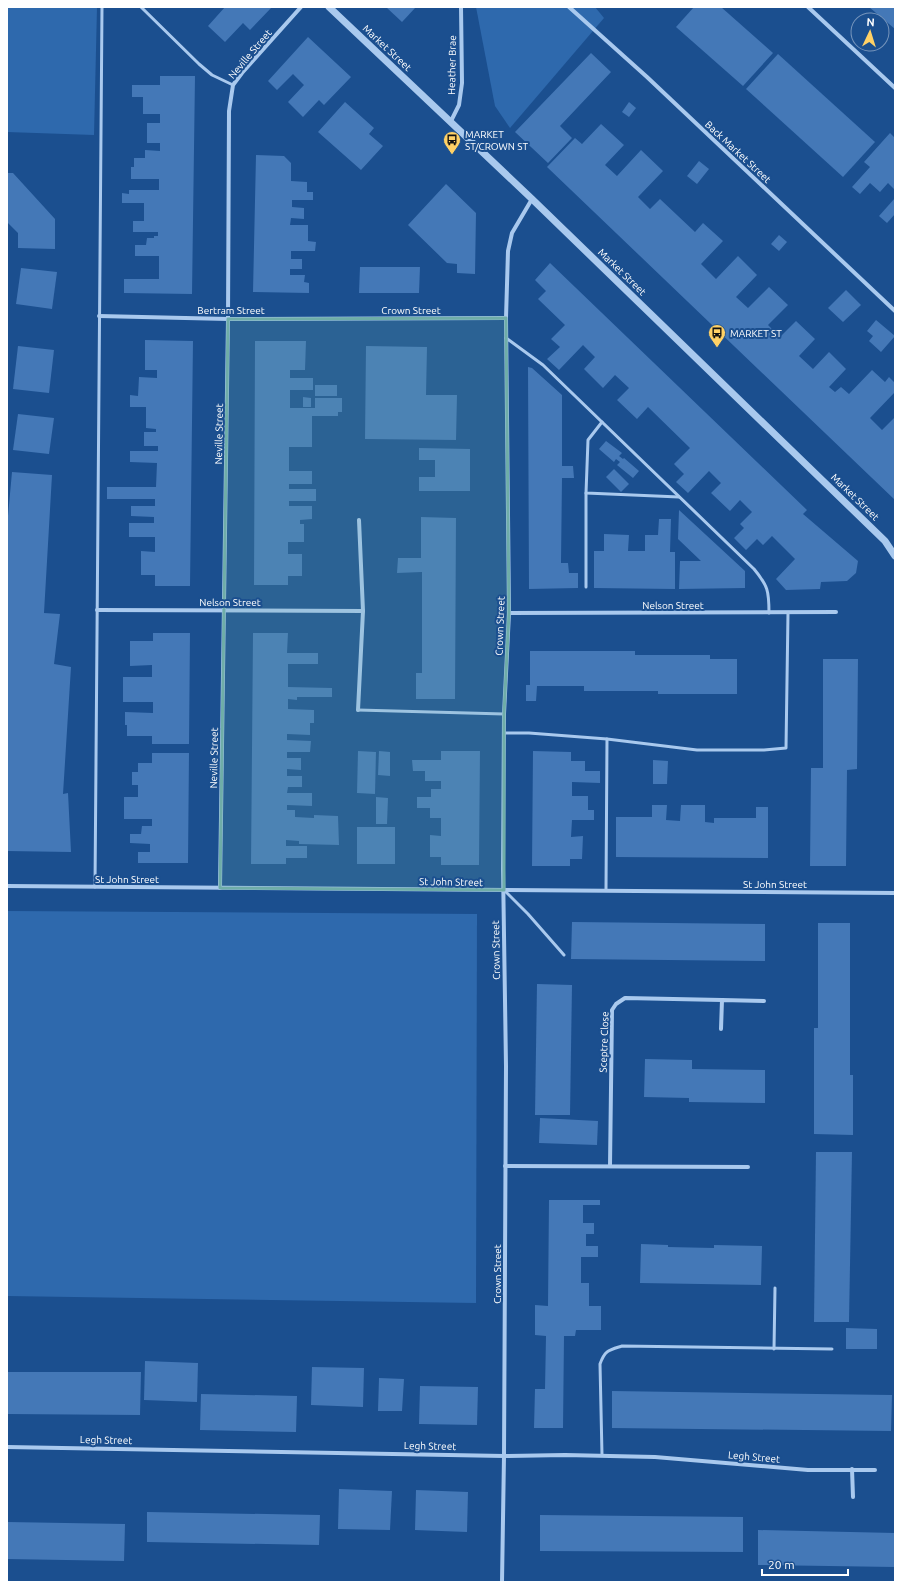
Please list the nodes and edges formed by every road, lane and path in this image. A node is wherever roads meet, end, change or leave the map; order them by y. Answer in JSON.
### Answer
{"nodes":[{"id":1,"x":102,"y":7,"type":"edge"},
{"id":2,"x":141,"y":7,"type":"edge"},
{"id":3,"x":301,"y":7,"type":"edge"},
{"id":4,"x":329,"y":7,"type":"edge"},
{"id":5,"x":461,"y":7,"type":"edge"},
{"id":6,"x":569,"y":7,"type":"edge"},
{"id":7,"x":808,"y":7,"type":"edge"},
{"id":8,"x":233,"y":85,"type":"junction"},
{"id":9,"x":895,"y":88,"type":"edge"},
{"id":10,"x":451,"y":121,"type":"junction"},
{"id":11,"x":532,"y":199,"type":"junction"},
{"id":12,"x":895,"y":311,"type":"edge"},
{"id":13,"x":99,"y":316,"type":"junction"},
{"id":14,"x":228,"y":318,"type":"junction"},
{"id":15,"x":363,"y":318,"type":"joint"},
{"id":16,"x":506,"y":318,"type":"junction"},
{"id":17,"x":506,"y":338,"type":"junction"},
{"id":18,"x":602,"y":422,"type":"junction"},
{"id":19,"x":586,"y":493,"type":"junction"},
{"id":20,"x":680,"y":497,"type":"junction"},
{"id":21,"x":359,"y":520,"type":"dead end"},
{"id":22,"x":895,"y":556,"type":"edge"},
{"id":23,"x":586,"y":587,"type":"dead end"},
{"id":24,"x":97,"y":610,"type":"junction"},
{"id":25,"x":224,"y":610,"type":"junction"},
{"id":26,"x":363,"y":611,"type":"junction"},
{"id":27,"x":836,"y":612,"type":"dead end"},
{"id":28,"x":509,"y":613,"type":"junction"},
{"id":29,"x":769,"y":613,"type":"junction"},
{"id":30,"x":788,"y":613,"type":"junction"},
{"id":31,"x":358,"y":710,"type":"joint"},
{"id":32,"x":504,"y":714,"type":"junction"},
{"id":33,"x":504,"y":733,"type":"junction"},
{"id":34,"x":607,"y":739,"type":"junction"},
{"id":35,"x":7,"y":886,"type":"edge"},
{"id":36,"x":95,"y":887,"type":"junction"},
{"id":37,"x":220,"y":888,"type":"junction"},
{"id":38,"x":504,"y":890,"type":"junction"},
{"id":39,"x":606,"y":890,"type":"junction"},
{"id":40,"x":895,"y":892,"type":"edge"},
{"id":41,"x":564,"y":955,"type":"dead end"},
{"id":42,"x":722,"y":1000,"type":"junction"},
{"id":43,"x":764,"y":1001,"type":"dead end"},
{"id":44,"x":721,"y":1029,"type":"dead end"},
{"id":45,"x":505,"y":1166,"type":"junction"},
{"id":46,"x":610,"y":1166,"type":"junction"},
{"id":47,"x":748,"y":1167,"type":"dead end"},
{"id":48,"x":775,"y":1288,"type":"dead end"},
{"id":49,"x":774,"y":1349,"type":"junction"},
{"id":50,"x":832,"y":1350,"type":"dead end"},
{"id":51,"x":7,"y":1447,"type":"edge"},
{"id":52,"x":602,"y":1455,"type":"junction"},
{"id":53,"x":504,"y":1456,"type":"junction"},
{"id":54,"x":852,"y":1469,"type":"junction"},
{"id":55,"x":875,"y":1470,"type":"dead end"},
{"id":56,"x":853,"y":1497,"type":"dead end"},
{"id":57,"x":502,"y":1582,"type":"edge"}],
"edges":[{"from":1,"to":13,"type":"lane"},
{"from":2,"to":8,"type":"lane"},
{"from":3,"to":8,"type":"street","name":"Neville Street"},
{"from":4,"to":10,"type":"street","name":"Market Street"},
{"from":5,"to":10,"type":"street","name":"Heather Brae"},
{"from":6,"to":12,"type":"street","name":"Back Market Street"},
{"from":7,"to":9,"type":"street"},
{"from":8,"to":14,"type":"street","name":"Neville Street"},
{"from":10,"to":11,"type":"street","name":"Market Street"},
{"from":11,"to":16,"type":"street","name":"Crown Street"},
{"from":11,"to":22,"type":"street","name":"Market Street"},
{"from":13,"to":14,"type":"street","name":"Bertram Street"},
{"from":13,"to":24,"type":"lane"},
{"from":14,"to":15,"type":"street","name":"Bertram Street"},
{"from":14,"to":25,"type":"street","name":"Neville Street"},
{"from":15,"to":16,"type":"street","name":"Crown Street"},
{"from":16,"to":17,"type":"street","name":"Crown Street"},
{"from":17,"to":18,"type":"lane"},
{"from":17,"to":28,"type":"street","name":"Crown Street"},
{"from":18,"to":19,"type":"lane"},
{"from":18,"to":20,"type":"lane"},
{"from":19,"to":20,"type":"lane"},
{"from":19,"to":23,"type":"lane"},
{"from":20,"to":29,"type":"lane"},
{"from":21,"to":26,"type":"street"},
{"from":24,"to":25,"type":"street","name":"Nelson Street"},
{"from":24,"to":36,"type":"lane"},
{"from":25,"to":26,"type":"street","name":"Nelson Street"},
{"from":25,"to":37,"type":"street","name":"Neville Street"},
{"from":26,"to":31,"type":"street"},
{"from":27,"to":30,"type":"street","name":"Nelson Street"},
{"from":28,"to":29,"type":"street","name":"Nelson Street"},
{"from":28,"to":32,"type":"street","name":"Crown Street"},
{"from":29,"to":30,"type":"street","name":"Nelson Street"},
{"from":30,"to":34,"type":"lane"},
{"from":31,"to":32,"type":"lane"},
{"from":32,"to":33,"type":"street","name":"Crown Street"},
{"from":33,"to":34,"type":"lane"},
{"from":33,"to":38,"type":"street","name":"Crown Street"},
{"from":34,"to":39,"type":"lane"},
{"from":35,"to":36,"type":"street","name":"St John Street"},
{"from":36,"to":37,"type":"street","name":"St John Street"},
{"from":37,"to":38,"type":"street","name":"St John Street"},
{"from":38,"to":39,"type":"street","name":"St John Street"},
{"from":38,"to":41,"type":"lane"},
{"from":38,"to":45,"type":"street","name":"Crown Street"},
{"from":39,"to":40,"type":"street","name":"St John Street"},
{"from":42,"to":43,"type":"street","name":"Sceptre Close"},
{"from":42,"to":44,"type":"street"},
{"from":42,"to":46,"type":"street","name":"Sceptre Close"},
{"from":45,"to":46,"type":"street"},
{"from":45,"to":53,"type":"street","name":"Crown Street"},
{"from":46,"to":47,"type":"street"},
{"from":48,"to":49,"type":"lane"},
{"from":49,"to":50,"type":"lane"},
{"from":49,"to":52,"type":"lane"},
{"from":51,"to":53,"type":"street","name":"Legh Street"},
{"from":52,"to":53,"type":"street","name":"Legh Street"},
{"from":52,"to":54,"type":"street","name":"Legh Street"},
{"from":53,"to":57,"type":"street","name":"Crown Street"},
{"from":54,"to":55,"type":"street","name":"Legh Street"},
{"from":54,"to":56,"type":"street"}]}
